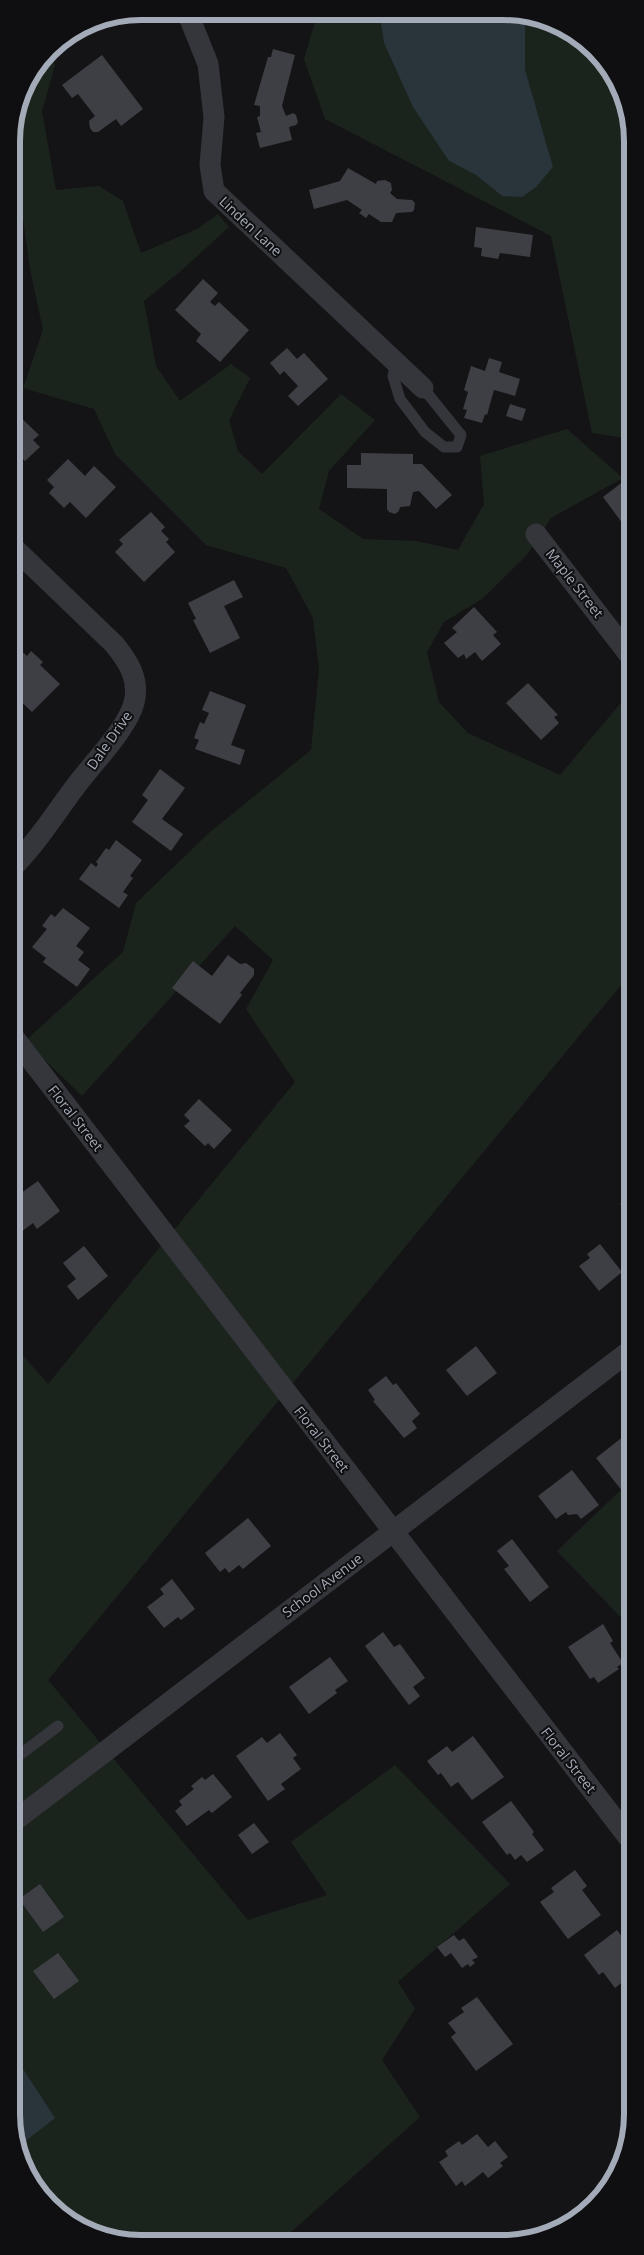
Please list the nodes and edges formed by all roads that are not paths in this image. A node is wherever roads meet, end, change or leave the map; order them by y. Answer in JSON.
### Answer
{"nodes":[{"id":1,"x":190,"y":20,"type":"edge"},
{"id":2,"x":396,"y":362,"type":"junction"},
{"id":3,"x":423,"y":388,"type":"joint"},
{"id":4,"x":536,"y":534,"type":"dead end"},
{"id":5,"x":20,"y":554,"type":"edge"},
{"id":6,"x":624,"y":648,"type":"edge"},
{"id":7,"x":20,"y":858,"type":"edge"},
{"id":8,"x":20,"y":1045,"type":"edge"},
{"id":9,"x":624,"y":1355,"type":"edge"},
{"id":10,"x":393,"y":1531,"type":"junction"},
{"id":11,"x":58,"y":1726,"type":"dead end"},
{"id":12,"x":20,"y":1755,"type":"edge"},
{"id":13,"x":20,"y":1817,"type":"edge"},
{"id":14,"x":624,"y":1832,"type":"edge"}],
"edges":[{"from":1,"to":2,"type":"street","name":"Linden Lane"},
{"from":2,"to":3,"type":"street","name":"Linden Lane"},
{"from":2,"to":3,"type":"lane"},
{"from":4,"to":6,"type":"street","name":"Maple Street"},
{"from":5,"to":7,"type":"street","name":"Dale Drive"},
{"from":8,"to":10,"type":"street","name":"Floral Street"},
{"from":9,"to":10,"type":"street","name":"School Avenue"},
{"from":10,"to":13,"type":"street","name":"School Avenue"},
{"from":10,"to":14,"type":"street","name":"Floral Street"},
{"from":11,"to":12,"type":"lane"}]}
